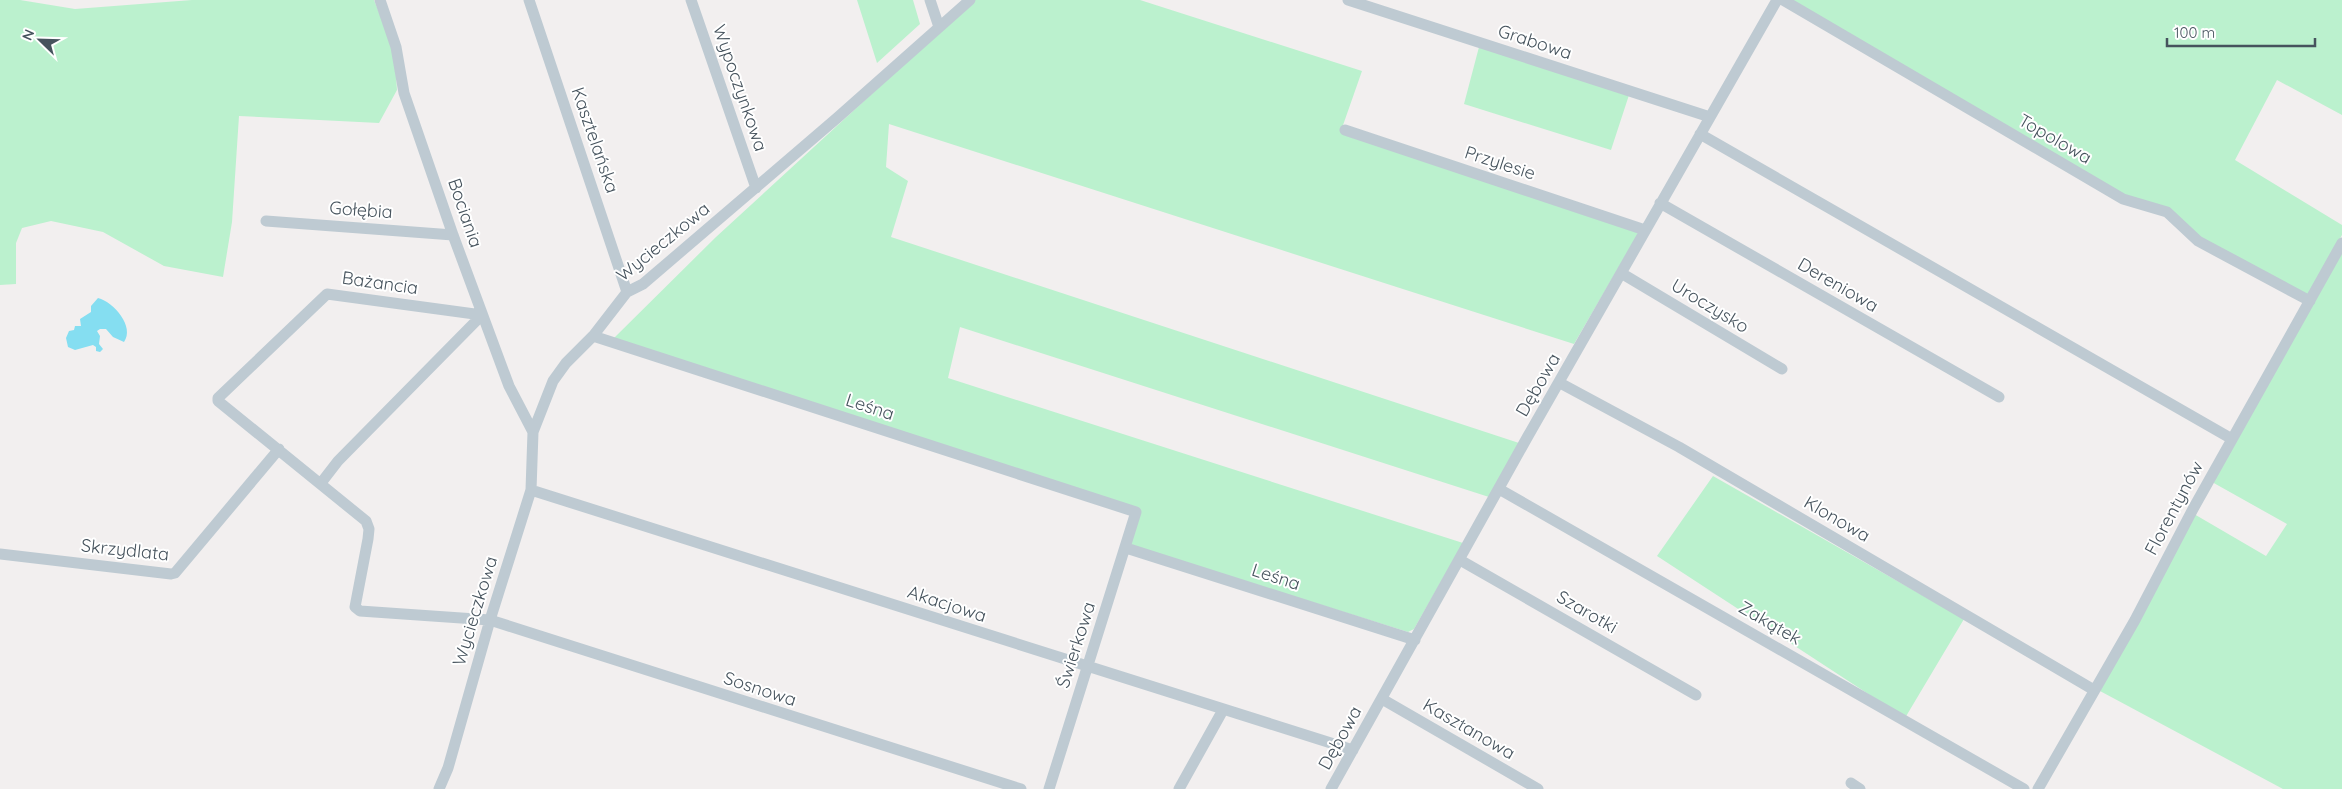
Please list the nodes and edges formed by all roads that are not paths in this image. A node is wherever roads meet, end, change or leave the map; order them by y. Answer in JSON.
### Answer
{"nodes":[{"id":1,"x":380,"y":0,"type":"edge"},
{"id":2,"x":529,"y":0,"type":"edge"},
{"id":3,"x":691,"y":0,"type":"edge"},
{"id":4,"x":930,"y":0,"type":"edge"},
{"id":5,"x":970,"y":0,"type":"edge"},
{"id":6,"x":1348,"y":0,"type":"edge"},
{"id":7,"x":1777,"y":0,"type":"edge"},
{"id":8,"x":1783,"y":0,"type":"edge"},
{"id":9,"x":939,"y":27,"type":"junction"},
{"id":10,"x":1710,"y":117,"type":"junction"},
{"id":11,"x":1345,"y":130,"type":"dead end"},
{"id":12,"x":1700,"y":134,"type":"junction"},
{"id":13,"x":756,"y":188,"type":"junction"},
{"id":14,"x":1660,"y":203,"type":"junction"},
{"id":15,"x":266,"y":221,"type":"dead end"},
{"id":16,"x":1645,"y":230,"type":"junction"},
{"id":17,"x":453,"y":235,"type":"junction"},
{"id":18,"x":2342,"y":243,"type":"edge"},
{"id":19,"x":1621,"y":273,"type":"junction"},
{"id":20,"x":627,"y":292,"type":"junction"},
{"id":21,"x":2310,"y":301,"type":"junction"},
{"id":22,"x":482,"y":315,"type":"junction"},
{"id":23,"x":593,"y":336,"type":"junction"},
{"id":24,"x":1782,"y":368,"type":"dead end"},
{"id":25,"x":1560,"y":383,"type":"junction"},
{"id":26,"x":1998,"y":397,"type":"dead end"},
{"id":27,"x":533,"y":432,"type":"junction"},
{"id":28,"x":2232,"y":439,"type":"junction"},
{"id":29,"x":279,"y":449,"type":"junction"},
{"id":30,"x":321,"y":483,"type":"junction"},
{"id":31,"x":1499,"y":489,"type":"junction"},
{"id":32,"x":531,"y":490,"type":"junction"},
{"id":33,"x":1136,"y":512,"type":"joint"},
{"id":34,"x":1126,"y":548,"type":"junction"},
{"id":35,"x":0,"y":554,"type":"edge"},
{"id":36,"x":1460,"y":560,"type":"junction"},
{"id":37,"x":490,"y":620,"type":"junction"},
{"id":38,"x":1415,"y":640,"type":"junction"},
{"id":39,"x":1087,"y":666,"type":"junction"},
{"id":40,"x":2094,"y":690,"type":"junction"},
{"id":41,"x":1696,"y":695,"type":"dead end"},
{"id":42,"x":1382,"y":699,"type":"junction"},
{"id":43,"x":1223,"y":710,"type":"junction"},
{"id":44,"x":1353,"y":750,"type":"junction"},
{"id":45,"x":439,"y":789,"type":"edge"},
{"id":46,"x":1021,"y":789,"type":"edge"},
{"id":47,"x":1049,"y":789,"type":"edge"},
{"id":48,"x":1179,"y":789,"type":"edge"},
{"id":49,"x":1331,"y":789,"type":"edge"},
{"id":50,"x":1538,"y":789,"type":"edge"},
{"id":51,"x":2024,"y":789,"type":"edge"},
{"id":52,"x":2038,"y":789,"type":"edge"}],
"edges":[{"from":1,"to":17,"type":"street","name":"Bociania"},
{"from":2,"to":20,"type":"street","name":"Kasztelańska"},
{"from":3,"to":13,"type":"street","name":"Wypoczynkowa"},
{"from":4,"to":9,"type":"street"},
{"from":5,"to":9,"type":"street","name":"Wycieczkowa"},
{"from":6,"to":10,"type":"street","name":"Grabowa"},
{"from":7,"to":10,"type":"street","name":"Dębowa"},
{"from":8,"to":21,"type":"street","name":"Topolowa"},
{"from":9,"to":13,"type":"street","name":"Wycieczkowa"},
{"from":10,"to":12,"type":"street","name":"Dębowa"},
{"from":11,"to":16,"type":"street","name":"Przylesie"},
{"from":12,"to":14,"type":"street","name":"Dębowa"},
{"from":12,"to":28,"type":"street"},
{"from":13,"to":20,"type":"street","name":"Wycieczkowa"},
{"from":14,"to":16,"type":"street","name":"Dębowa"},
{"from":14,"to":26,"type":"street","name":"Dereniowa"},
{"from":15,"to":17,"type":"street","name":"Gołębia"},
{"from":16,"to":19,"type":"street","name":"Dębowa"},
{"from":17,"to":22,"type":"street","name":"Bociania"},
{"from":18,"to":21,"type":"street","name":"Florentynów"},
{"from":19,"to":24,"type":"street","name":"Uroczysko"},
{"from":19,"to":25,"type":"street","name":"Dębowa"},
{"from":20,"to":23,"type":"street","name":"Wycieczkowa"},
{"from":21,"to":28,"type":"street","name":"Florentynów"},
{"from":22,"to":27,"type":"street","name":"Bociania"},
{"from":22,"to":29,"type":"street","name":"Bażancia"},
{"from":22,"to":30,"type":"street"},
{"from":23,"to":27,"type":"street","name":"Wycieczkowa"},
{"from":23,"to":33,"type":"street","name":"Leśna"},
{"from":25,"to":31,"type":"street","name":"Dębowa"},
{"from":25,"to":40,"type":"street","name":"Klonowa"},
{"from":27,"to":32,"type":"street","name":"Wycieczkowa"},
{"from":28,"to":40,"type":"street","name":"Florentynów"},
{"from":29,"to":30,"type":"street","name":"Bażancia"},
{"from":29,"to":35,"type":"street","name":"Skrzydlata"},
{"from":30,"to":37,"type":"street","name":"Bażancia"},
{"from":31,"to":36,"type":"street","name":"Dębowa"},
{"from":31,"to":51,"type":"street","name":"Zakątek"},
{"from":32,"to":37,"type":"street","name":"Wycieczkowa"},
{"from":32,"to":39,"type":"street","name":"Akacjowa"},
{"from":33,"to":34,"type":"street","name":"Świerkowa"},
{"from":34,"to":38,"type":"street","name":"Leśna"},
{"from":34,"to":39,"type":"street","name":"Świerkowa"},
{"from":36,"to":38,"type":"street","name":"Dębowa"},
{"from":36,"to":41,"type":"street","name":"Szarotki"},
{"from":37,"to":45,"type":"street","name":"Wycieczkowa"},
{"from":37,"to":46,"type":"street","name":"Sosnowa"},
{"from":38,"to":42,"type":"street","name":"Dębowa"},
{"from":39,"to":43,"type":"street","name":"Akacjowa"},
{"from":39,"to":47,"type":"street","name":"Świerkowa"},
{"from":40,"to":52,"type":"street","name":"Florentynów"},
{"from":42,"to":44,"type":"street","name":"Dębowa"},
{"from":42,"to":50,"type":"street","name":"Kasztanowa"},
{"from":43,"to":44,"type":"street","name":"Akacjowa"},
{"from":43,"to":48,"type":"street"},
{"from":44,"to":49,"type":"street","name":"Dębowa"}]}
